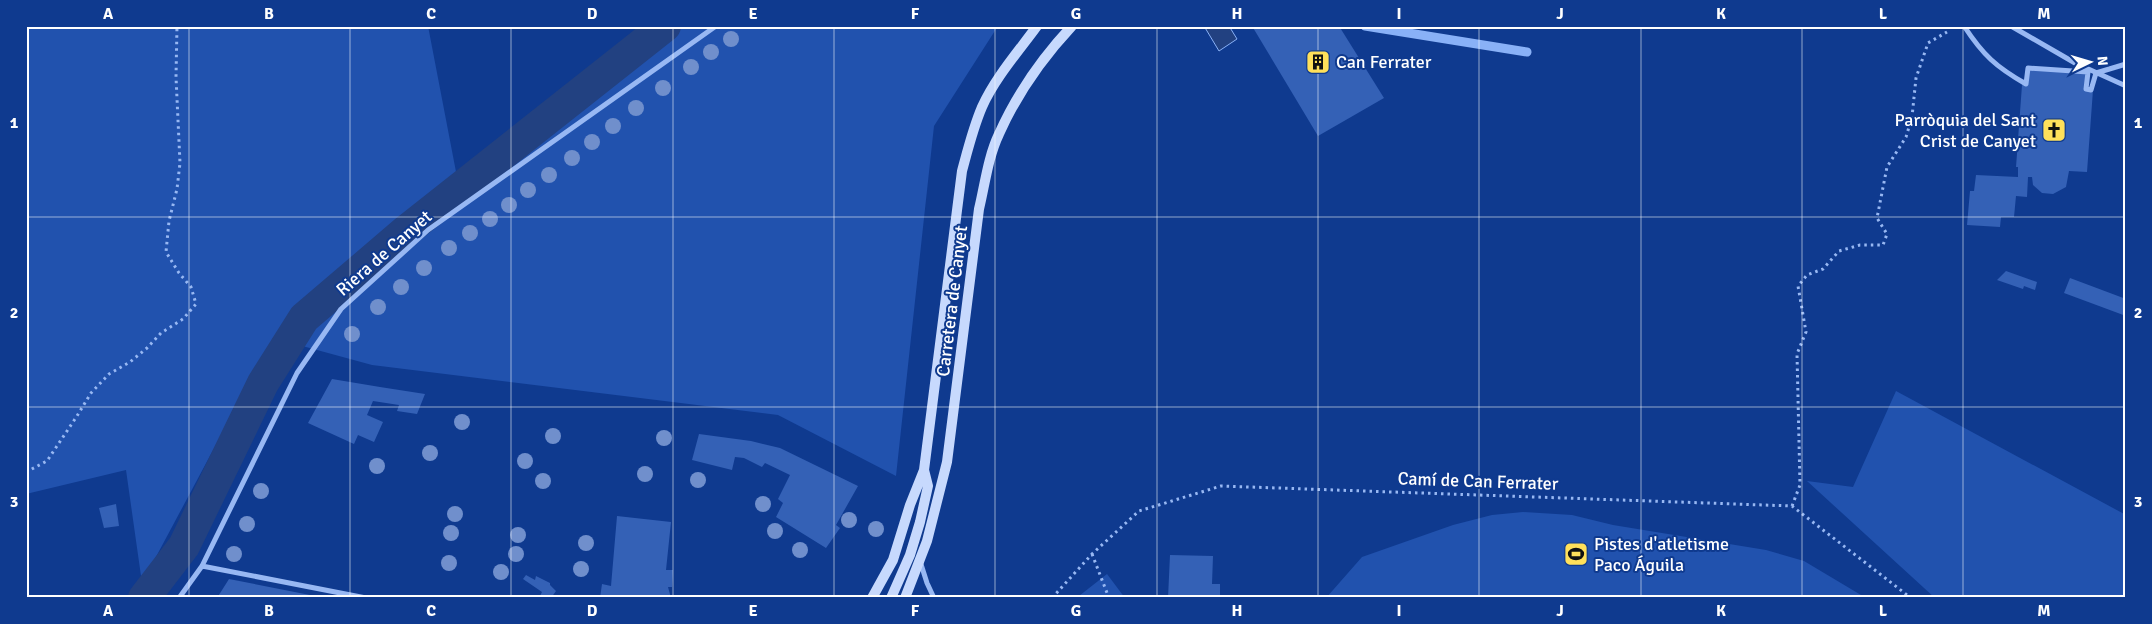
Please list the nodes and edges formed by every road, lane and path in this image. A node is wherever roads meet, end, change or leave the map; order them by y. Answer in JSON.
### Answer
{"nodes":[{"id":1,"x":177,"y":26,"type":"edge"},
{"id":2,"x":716,"y":26,"type":"edge"},
{"id":3,"x":1037,"y":26,"type":"edge"},
{"id":4,"x":1072,"y":26,"type":"edge"},
{"id":5,"x":1964,"y":26,"type":"edge"},
{"id":6,"x":2011,"y":26,"type":"edge"},
{"id":7,"x":1951,"y":30,"type":"dead end"},
{"id":8,"x":2126,"y":64,"type":"edge"},
{"id":9,"x":2096,"y":73,"type":"junction"},
{"id":10,"x":2126,"y":86,"type":"edge"},
{"id":11,"x":924,"y":470,"type":"junction"},
{"id":12,"x":26,"y":472,"type":"edge"},
{"id":13,"x":1792,"y":506,"type":"junction"},
{"id":14,"x":1092,"y":554,"type":"junction"},
{"id":15,"x":920,"y":559,"type":"junction"},
{"id":16,"x":202,"y":566,"type":"junction"},
{"id":17,"x":179,"y":598,"type":"edge"},
{"id":18,"x":366,"y":598,"type":"edge"},
{"id":19,"x":872,"y":598,"type":"edge"},
{"id":20,"x":891,"y":598,"type":"edge"},
{"id":21,"x":905,"y":598,"type":"edge"},
{"id":22,"x":934,"y":598,"type":"edge"},
{"id":23,"x":1052,"y":598,"type":"edge"},
{"id":24,"x":1109,"y":598,"type":"edge"},
{"id":25,"x":1911,"y":598,"type":"edge"}],
"edges":[{"from":1,"to":12,"type":"path"},
{"from":2,"to":16,"type":"street","name":"Riera de Canyet"},
{"from":3,"to":11,"type":"street","name":"Carretera de Canyet"},
{"from":4,"to":15,"type":"street","name":"Carretera de Canyet"},
{"from":5,"to":9,"type":"street"},
{"from":6,"to":9,"type":"street"},
{"from":7,"to":13,"type":"path"},
{"from":8,"to":9,"type":"street"},
{"from":9,"to":10,"type":"street"},
{"from":11,"to":19,"type":"street","name":"Carretera de Canyet"},
{"from":11,"to":20,"type":"street"},
{"from":13,"to":14,"type":"path","name":"Camí de Can Ferrater"},
{"from":13,"to":25,"type":"path"},
{"from":14,"to":23,"type":"path","name":"Camí de Can Ferrater"},
{"from":14,"to":24,"type":"path"},
{"from":15,"to":21,"type":"street","name":"Carretera de Canyet"},
{"from":15,"to":22,"type":"street"},
{"from":16,"to":17,"type":"street","name":"Riera de Canyet"},
{"from":16,"to":18,"type":"street"}]}
